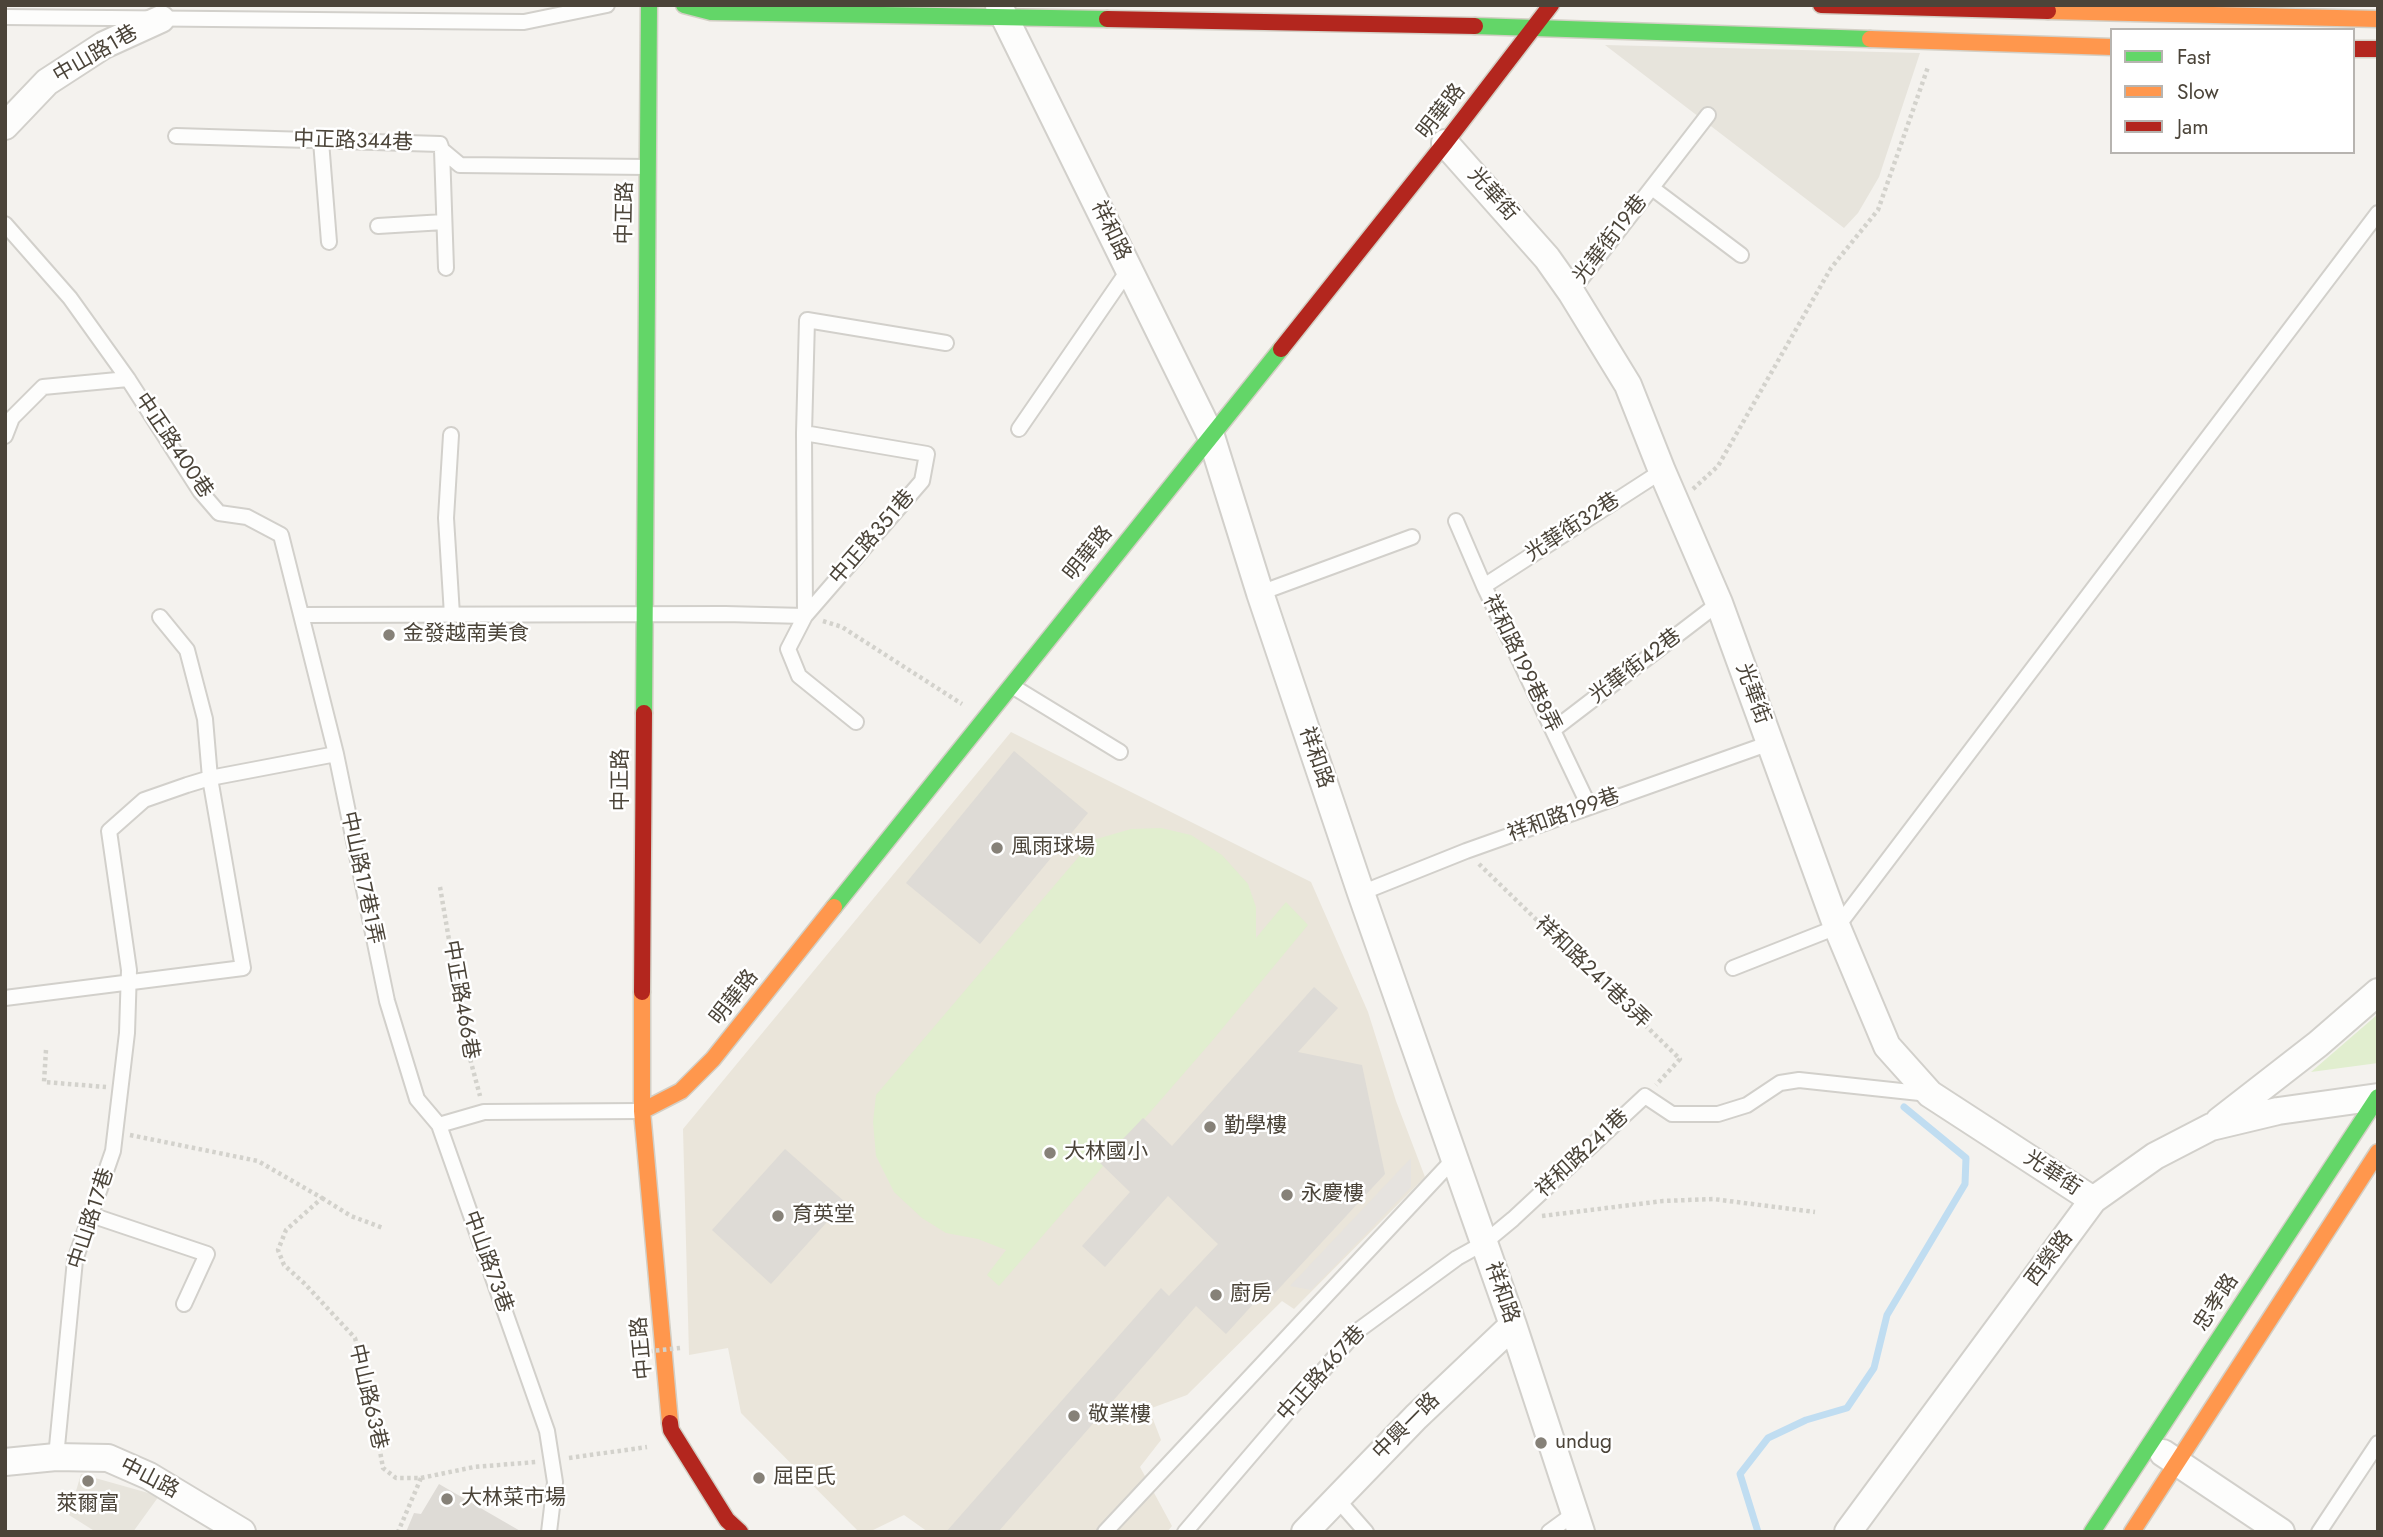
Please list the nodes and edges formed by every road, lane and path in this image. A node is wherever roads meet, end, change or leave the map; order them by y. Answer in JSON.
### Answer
{"nodes":[{"id":1,"x":607,"y":5,"type":"edge"},
{"id":2,"x":649,"y":5,"type":"edge"},
{"id":3,"x":684,"y":5,"type":"edge"},
{"id":4,"x":1551,"y":5,"type":"edge"},
{"id":5,"x":1821,"y":5,"type":"edge"},
{"id":6,"x":47,"y":11,"type":"edge"},
{"id":7,"x":1002,"y":12,"type":"edge"},
{"id":8,"x":5,"y":17,"type":"edge"},
{"id":9,"x":161,"y":19,"type":"junction"},
{"id":10,"x":2378,"y":19,"type":"edge"},
{"id":11,"x":1939,"y":20,"type":"edge"},
{"id":12,"x":1534,"y":27,"type":"junction"},
{"id":13,"x":2110,"y":47,"type":"edge"},
{"id":14,"x":2355,"y":49,"type":"edge"},
{"id":15,"x":2378,"y":49,"type":"edge"},
{"id":16,"x":1708,"y":115,"type":"dead end"},
{"id":17,"x":5,"y":126,"type":"edge"},
{"id":18,"x":176,"y":136,"type":"dead end"},
{"id":19,"x":321,"y":141,"type":"junction"},
{"id":20,"x":1445,"y":143,"type":"junction"},
{"id":21,"x":442,"y":150,"type":"junction"},
{"id":22,"x":648,"y":167,"type":"junction"},
{"id":23,"x":1651,"y":188,"type":"junction"},
{"id":24,"x":2378,"y":213,"type":"edge"},
{"id":25,"x":444,"y":222,"type":"junction"},
{"id":26,"x":5,"y":224,"type":"edge"},
{"id":27,"x":378,"y":226,"type":"dead end"},
{"id":28,"x":329,"y":242,"type":"dead end"},
{"id":29,"x":1741,"y":255,"type":"dead end"},
{"id":30,"x":446,"y":268,"type":"dead end"},
{"id":31,"x":1129,"y":269,"type":"junction"},
{"id":32,"x":1571,"y":292,"type":"junction"},
{"id":33,"x":946,"y":343,"type":"dead end"},
{"id":34,"x":128,"y":379,"type":"junction"},
{"id":35,"x":1019,"y":429,"type":"dead end"},
{"id":36,"x":804,"y":433,"type":"junction"},
{"id":37,"x":451,"y":435,"type":"dead end"},
{"id":38,"x":5,"y":436,"type":"edge"},
{"id":39,"x":1211,"y":436,"type":"junction"},
{"id":40,"x":1662,"y":471,"type":"junction"},
{"id":41,"x":1676,"y":504,"type":"junction"},
{"id":42,"x":1455,"y":521,"type":"dead end"},
{"id":43,"x":1412,"y":537,"type":"dead end"},
{"id":44,"x":1483,"y":586,"type":"junction"},
{"id":45,"x":1259,"y":593,"type":"junction"},
{"id":46,"x":1719,"y":603,"type":"junction"},
{"id":47,"x":301,"y":615,"type":"junction"},
{"id":48,"x":452,"y":615,"type":"junction"},
{"id":49,"x":644,"y":615,"type":"junction"},
{"id":50,"x":805,"y":616,"type":"junction"},
{"id":51,"x":160,"y":617,"type":"dead end"},
{"id":52,"x":1010,"y":686,"type":"junction"},
{"id":53,"x":984,"y":718,"type":"junction"},
{"id":54,"x":856,"y":722,"type":"dead end"},
{"id":55,"x":1553,"y":730,"type":"junction"},
{"id":56,"x":1770,"y":743,"type":"junction"},
{"id":57,"x":1121,"y":752,"type":"dead end"},
{"id":58,"x":336,"y":754,"type":"junction"},
{"id":59,"x":210,"y":778,"type":"junction"},
{"id":60,"x":1590,"y":806,"type":"junction"},
{"id":61,"x":1466,"y":851,"type":"junction"},
{"id":62,"x":440,"y":887,"type":"dead end"},
{"id":63,"x":1361,"y":893,"type":"junction"},
{"id":64,"x":1837,"y":927,"type":"junction"},
{"id":65,"x":1733,"y":968,"type":"dead end"},
{"id":66,"x":128,"y":981,"type":"junction"},
{"id":67,"x":2378,"y":992,"type":"edge"},
{"id":68,"x":5,"y":998,"type":"edge"},
{"id":69,"x":387,"y":1001,"type":"joint"},
{"id":70,"x":46,"y":1051,"type":"dead end"},
{"id":71,"x":121,"y":1088,"type":"junction"},
{"id":72,"x":1930,"y":1094,"type":"junction"},
{"id":73,"x":1645,"y":1096,"type":"junction"},
{"id":74,"x":2378,"y":1097,"type":"edge"},
{"id":75,"x":642,"y":1111,"type":"junction"},
{"id":76,"x":484,"y":1112,"type":"junction"},
{"id":77,"x":439,"y":1125,"type":"junction"},
{"id":78,"x":2211,"y":1127,"type":"junction"},
{"id":79,"x":116,"y":1132,"type":"junction"},
{"id":80,"x":2378,"y":1152,"type":"edge"},
{"id":81,"x":1454,"y":1159,"type":"junction"},
{"id":82,"x":322,"y":1198,"type":"junction"},
{"id":83,"x":2093,"y":1200,"type":"junction"},
{"id":84,"x":1815,"y":1212,"type":"dead end"},
{"id":85,"x":91,"y":1215,"type":"junction"},
{"id":86,"x":1513,"y":1219,"type":"junction"},
{"id":87,"x":383,"y":1228,"type":"dead end"},
{"id":88,"x":1484,"y":1243,"type":"junction"},
{"id":89,"x":184,"y":1304,"type":"dead end"},
{"id":90,"x":1513,"y":1325,"type":"junction"},
{"id":91,"x":680,"y":1348,"type":"dead end"},
{"id":92,"x":642,"y":1352,"type":"dead end"},
{"id":93,"x":2378,"y":1443,"type":"edge"},
{"id":94,"x":2150,"y":1444,"type":"junction"},
{"id":95,"x":56,"y":1457,"type":"junction"},
{"id":96,"x":5,"y":1462,"type":"edge"},
{"id":97,"x":2177,"y":1463,"type":"junction"},
{"id":98,"x":1337,"y":1499,"type":"junction"},
{"id":99,"x":1578,"y":1523,"type":"edge"},
{"id":100,"x":728,"y":1528,"type":"edge"},
{"id":101,"x":242,"y":1532,"type":"edge"},
{"id":102,"x":398,"y":1532,"type":"edge"},
{"id":103,"x":549,"y":1532,"type":"edge"},
{"id":104,"x":1105,"y":1532,"type":"edge"},
{"id":105,"x":1185,"y":1532,"type":"edge"},
{"id":106,"x":1305,"y":1532,"type":"edge"},
{"id":107,"x":1366,"y":1532,"type":"edge"},
{"id":108,"x":1549,"y":1532,"type":"edge"},
{"id":109,"x":1848,"y":1532,"type":"edge"},
{"id":110,"x":2092,"y":1532,"type":"edge"},
{"id":111,"x":2132,"y":1532,"type":"edge"},
{"id":112,"x":2281,"y":1532,"type":"edge"},
{"id":113,"x":2319,"y":1532,"type":"edge"}],
"edges":[{"from":1,"to":9,"type":"lane"},
{"from":2,"to":22,"type":"main road","name":"中正路"},
{"from":3,"to":7,"type":"main road"},
{"from":4,"to":12,"type":"main road","name":"明華路"},
{"from":5,"to":11,"type":"main road"},
{"from":6,"to":8,"type":"lane"},
{"from":6,"to":9,"type":"lane"},
{"from":7,"to":12,"type":"main road"},
{"from":7,"to":31,"type":"street","name":"祥和路"},
{"from":9,"to":17,"type":"street","name":"中山路1巷"},
{"from":10,"to":11,"type":"main road"},
{"from":11,"to":12,"type":"main road"},
{"from":11,"to":13,"type":"main road"},
{"from":11,"to":41,"type":"path"},
{"from":12,"to":20,"type":"main road","name":"明華路"},
{"from":14,"to":15,"type":"main road"},
{"from":16,"to":23,"type":"lane","name":"光華街19巷"},
{"from":18,"to":19,"type":"lane","name":"中正路344巷"},
{"from":19,"to":21,"type":"lane","name":"中正路344巷"},
{"from":19,"to":28,"type":"lane"},
{"from":20,"to":32,"type":"street","name":"光華街"},
{"from":20,"to":39,"type":"main road","name":"明華路"},
{"from":21,"to":22,"type":"lane","name":"中正路344巷"},
{"from":21,"to":25,"type":"lane"},
{"from":22,"to":49,"type":"main road","name":"中正路"},
{"from":23,"to":29,"type":"lane","name":"光華街19巷"},
{"from":23,"to":32,"type":"lane","name":"光華街19巷"},
{"from":24,"to":64,"type":"lane"},
{"from":25,"to":27,"type":"lane"},
{"from":25,"to":30,"type":"lane"},
{"from":26,"to":34,"type":"lane","name":"中正路400巷"},
{"from":31,"to":35,"type":"lane"},
{"from":31,"to":39,"type":"street","name":"祥和路"},
{"from":32,"to":40,"type":"street","name":"光華街"},
{"from":33,"to":36,"type":"lane"},
{"from":34,"to":38,"type":"lane"},
{"from":34,"to":47,"type":"lane","name":"中正路400巷"},
{"from":36,"to":50,"type":"lane"},
{"from":36,"to":50,"type":"lane","name":"中正路351巷"},
{"from":37,"to":48,"type":"lane"},
{"from":39,"to":45,"type":"street","name":"祥和路"},
{"from":39,"to":52,"type":"main road","name":"明華路"},
{"from":40,"to":41,"type":"street","name":"光華街"},
{"from":40,"to":44,"type":"lane","name":"光華街32巷"},
{"from":41,"to":46,"type":"street","name":"光華街"},
{"from":42,"to":44,"type":"lane","name":"祥和路199巷8弄"},
{"from":43,"to":45,"type":"lane"},
{"from":44,"to":55,"type":"lane","name":"祥和路199巷8弄"},
{"from":45,"to":63,"type":"street","name":"祥和路"},
{"from":46,"to":55,"type":"lane","name":"光華街42巷"},
{"from":46,"to":56,"type":"street","name":"光華街"},
{"from":47,"to":48,"type":"lane"},
{"from":47,"to":58,"type":"lane","name":"中山路17巷1弄"},
{"from":48,"to":49,"type":"lane"},
{"from":49,"to":50,"type":"lane"},
{"from":49,"to":75,"type":"main road","name":"中正路"},
{"from":50,"to":53,"type":"path"},
{"from":50,"to":54,"type":"lane","name":"中正路351巷"},
{"from":51,"to":59,"type":"lane"},
{"from":52,"to":53,"type":"main road","name":"明華路"},
{"from":52,"to":57,"type":"lane"},
{"from":53,"to":75,"type":"main road","name":"明華路"},
{"from":55,"to":60,"type":"lane","name":"祥和路199巷8弄"},
{"from":56,"to":60,"type":"lane","name":"祥和路199巷"},
{"from":56,"to":64,"type":"street","name":"光華街"},
{"from":58,"to":59,"type":"lane"},
{"from":58,"to":69,"type":"lane","name":"中山路17巷1弄"},
{"from":59,"to":66,"type":"lane","name":"中山路17巷"},
{"from":59,"to":66,"type":"lane"},
{"from":60,"to":61,"type":"lane","name":"祥和路199巷"},
{"from":61,"to":63,"type":"lane","name":"祥和路199巷"},
{"from":61,"to":73,"type":"path","name":"祥和路241巷3弄"},
{"from":62,"to":76,"type":"path","name":"中正路466巷"},
{"from":63,"to":81,"type":"street","name":"祥和路"},
{"from":64,"to":65,"type":"lane"},
{"from":64,"to":72,"type":"street","name":"光華街"},
{"from":66,"to":68,"type":"lane"},
{"from":66,"to":71,"type":"lane","name":"中山路17巷"},
{"from":67,"to":78,"type":"street"},
{"from":69,"to":77,"type":"lane","name":"中山路73巷"},
{"from":70,"to":71,"type":"path"},
{"from":71,"to":79,"type":"lane","name":"中山路17巷"},
{"from":72,"to":73,"type":"lane","name":"祥和路241巷"},
{"from":72,"to":83,"type":"street","name":"光華街"},
{"from":73,"to":86,"type":"lane","name":"祥和路241巷"},
{"from":74,"to":78,"type":"street","name":"西榮路"},
{"from":74,"to":94,"type":"main road","name":"忠孝路"},
{"from":75,"to":76,"type":"lane"},
{"from":75,"to":100,"type":"main road","name":"中正路"},
{"from":76,"to":77,"type":"lane"},
{"from":77,"to":103,"type":"lane","name":"中山路73巷"},
{"from":78,"to":83,"type":"street","name":"西榮路"},
{"from":79,"to":82,"type":"path"},
{"from":79,"to":85,"type":"lane","name":"中山路17巷"},
{"from":80,"to":97,"type":"main road"},
{"from":81,"to":88,"type":"street","name":"祥和路"},
{"from":81,"to":104,"type":"lane"},
{"from":82,"to":87,"type":"path"},
{"from":82,"to":102,"type":"path","name":"中山路63巷"},
{"from":83,"to":109,"type":"street","name":"西榮路"},
{"from":84,"to":86,"type":"path"},
{"from":85,"to":89,"type":"lane"},
{"from":85,"to":95,"type":"lane","name":"中山路17巷"},
{"from":86,"to":88,"type":"lane","name":"祥和路241巷"},
{"from":88,"to":90,"type":"street","name":"祥和路"},
{"from":88,"to":105,"type":"lane","name":"中正路467巷"},
{"from":90,"to":98,"type":"street","name":"中興一路"},
{"from":90,"to":99,"type":"street","name":"祥和路"},
{"from":91,"to":92,"type":"path","bridge":true},
{"from":93,"to":113,"type":"lane"},
{"from":94,"to":97,"type":"street"},
{"from":94,"to":110,"type":"main road","name":"忠孝路"},
{"from":95,"to":96,"type":"street","name":"中山路"},
{"from":95,"to":101,"type":"street","name":"中山路"},
{"from":97,"to":111,"type":"main road"},
{"from":97,"to":112,"type":"street"},
{"from":98,"to":106,"type":"street","name":"中興一路"},
{"from":98,"to":107,"type":"lane"},
{"from":99,"to":108,"type":"lane"}]}
